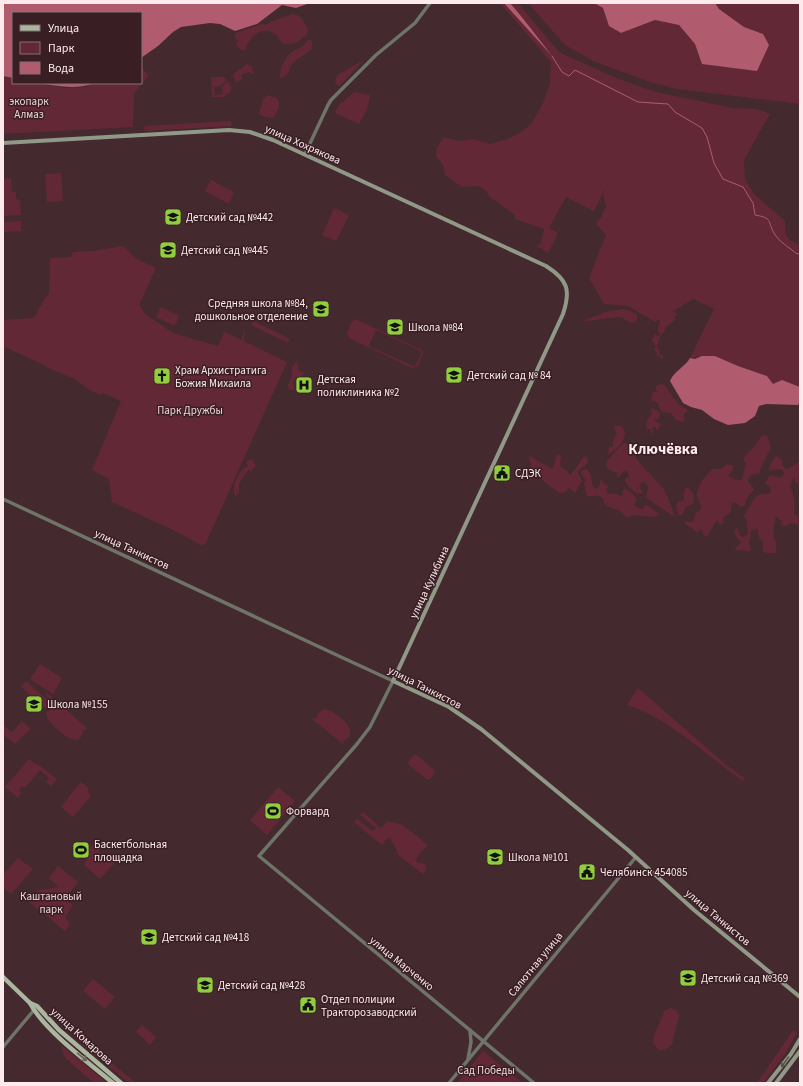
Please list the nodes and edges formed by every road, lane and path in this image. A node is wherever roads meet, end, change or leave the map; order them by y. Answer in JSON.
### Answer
{"nodes":[{"id":1,"x":430,"y":3,"type":"edge"},
{"id":2,"x":3,"y":143,"type":"edge"},
{"id":3,"x":305,"y":154,"type":"junction"},
{"id":4,"x":567,"y":287,"type":"joint"},
{"id":5,"x":3,"y":498,"type":"edge"},
{"id":6,"x":393,"y":680,"type":"junction"},
{"id":7,"x":259,"y":856,"type":"joint"},
{"id":8,"x":636,"y":857,"type":"junction"},
{"id":9,"x":3,"y":977,"type":"edge"},
{"id":10,"x":800,"y":997,"type":"edge"},
{"id":11,"x":36,"y":1008,"type":"junction"},
{"id":12,"x":470,"y":1030,"type":"junction"},
{"id":13,"x":800,"y":1039,"type":"edge"},
{"id":14,"x":483,"y":1041,"type":"junction"},
{"id":15,"x":3,"y":1047,"type":"edge"},
{"id":16,"x":800,"y":1051,"type":"edge"},
{"id":17,"x":467,"y":1061,"type":"junction"},
{"id":18,"x":113,"y":1083,"type":"edge"},
{"id":19,"x":121,"y":1083,"type":"edge"},
{"id":20,"x":449,"y":1083,"type":"edge"},
{"id":21,"x":534,"y":1083,"type":"edge"},
{"id":22,"x":768,"y":1083,"type":"edge"},
{"id":23,"x":776,"y":1083,"type":"edge"}],
"edges":[{"from":1,"to":3,"type":"street"},
{"from":2,"to":3,"type":"main road","name":"улица Хохрякова"},
{"from":3,"to":4,"type":"main road","name":"улица Хохрякова"},
{"from":4,"to":6,"type":"main road","name":"улица Кулибина"},
{"from":5,"to":6,"type":"street","name":"улица Танкистов"},
{"from":6,"to":7,"type":"street","name":"улица Кулибина"},
{"from":6,"to":8,"type":"main road","name":"улица Танкистов"},
{"from":7,"to":12,"type":"street","name":"улица Марченко"},
{"from":8,"to":10,"type":"main road","name":"улица Танкистов"},
{"from":8,"to":14,"type":"street","name":"Салютная улица"},
{"from":9,"to":11,"type":"main road","name":"улица Комарова"},
{"from":11,"to":15,"type":"street"},
{"from":11,"to":18,"type":"main road","name":"улица Комарова","one_way":true},
{"from":11,"to":19,"type":"main road","name":"улица Комарова"},
{"from":12,"to":14,"type":"street","name":"улица Марченко"},
{"from":12,"to":17,"type":"street"},
{"from":13,"to":22,"type":"main road","one_way":true},
{"from":14,"to":17,"type":"street","name":"Салютная улица"},
{"from":14,"to":21,"type":"street","name":"улица Марченко"},
{"from":16,"to":23,"type":"main road"},
{"from":17,"to":20,"type":"street","name":"Салютная улица"}]}
